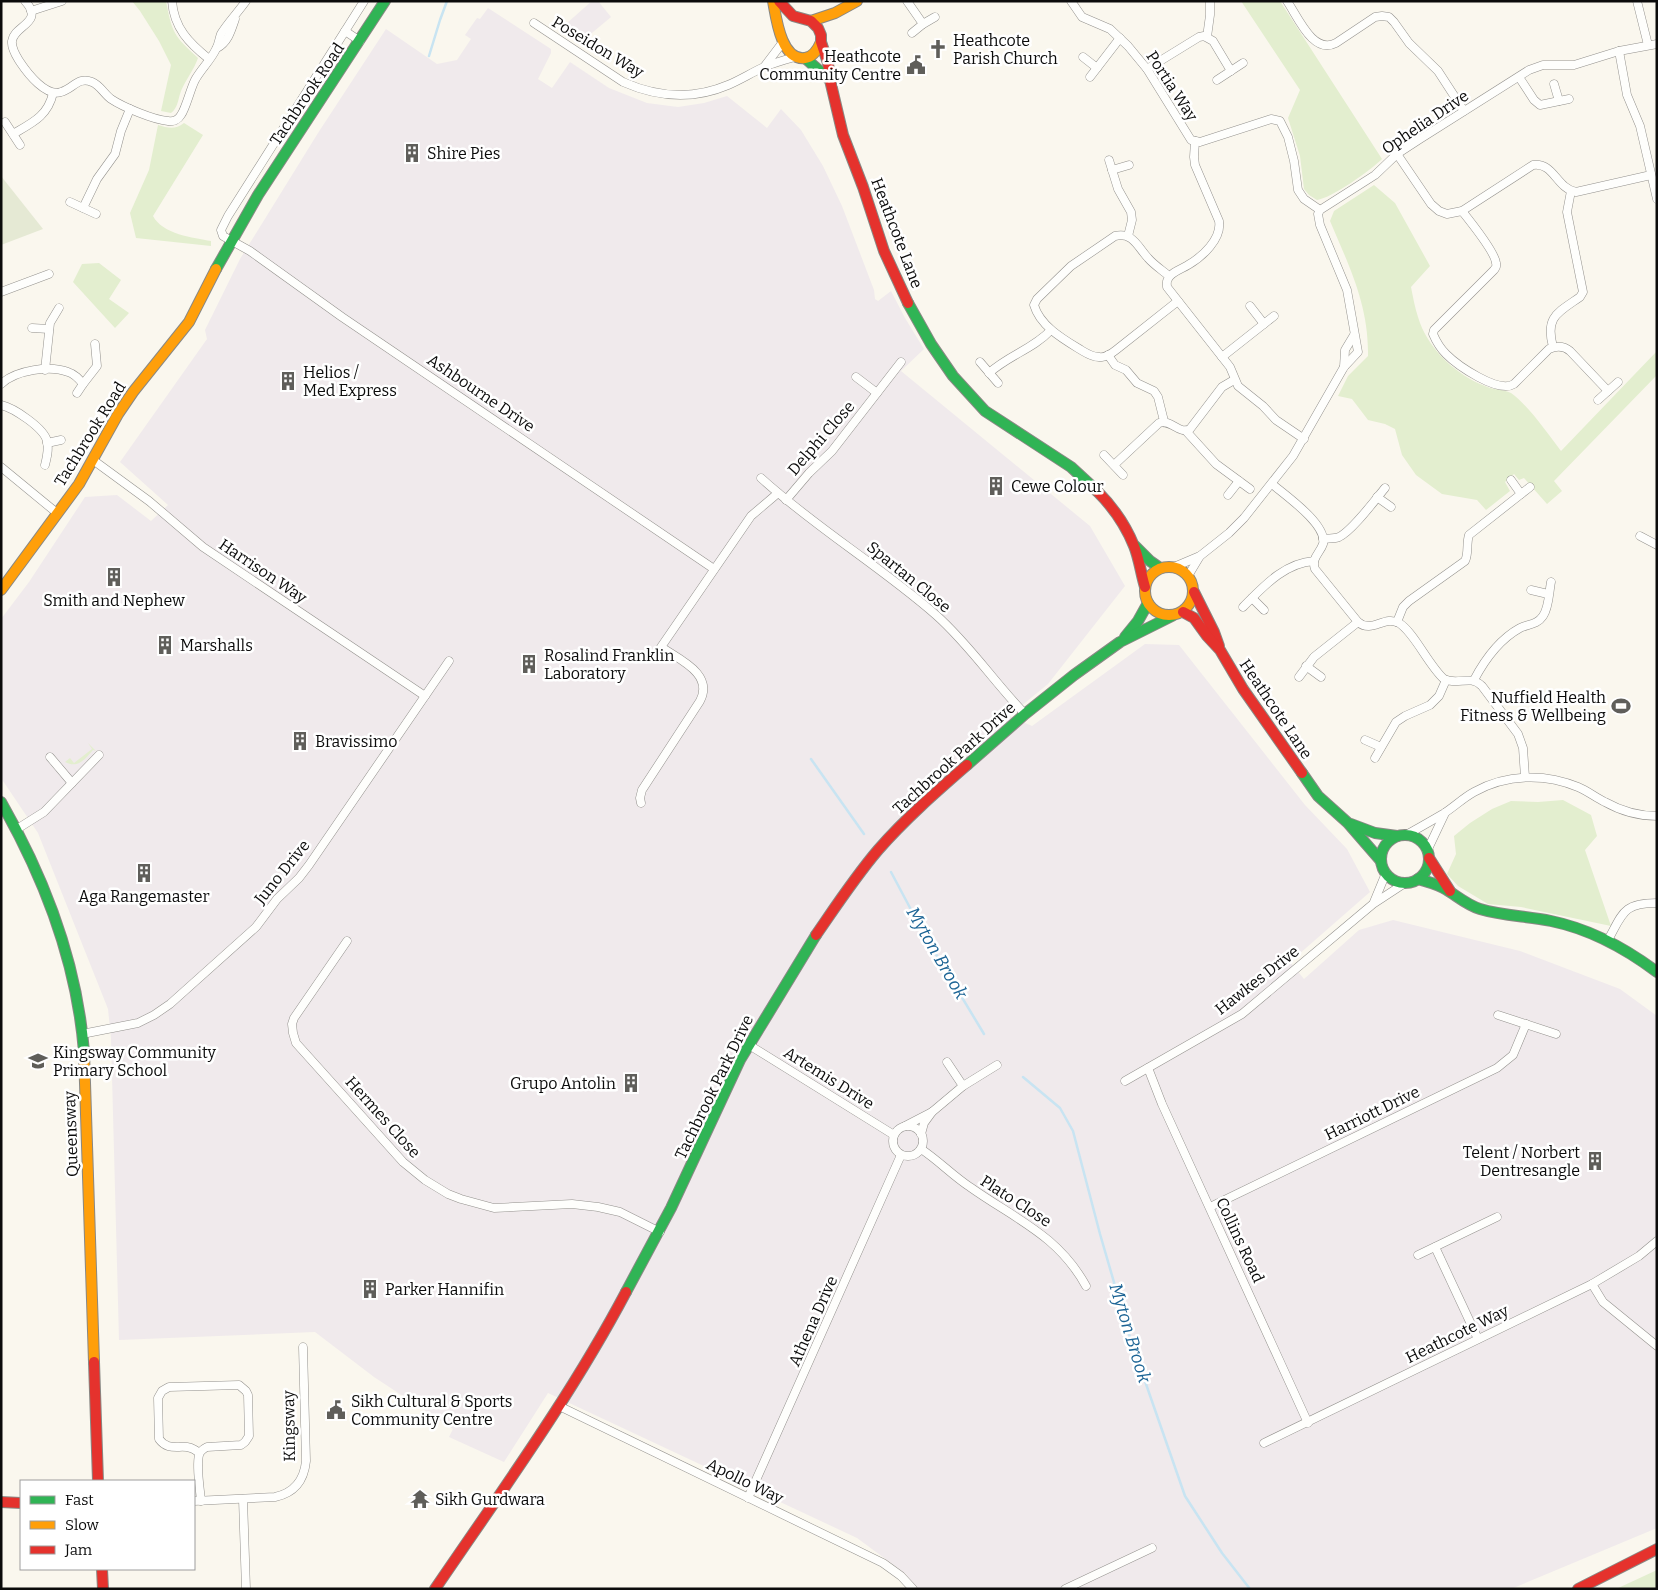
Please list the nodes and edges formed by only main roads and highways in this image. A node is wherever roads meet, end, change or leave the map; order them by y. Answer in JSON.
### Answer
{"nodes":[{"id":1,"x":385,"y":1,"type":"edge"},
{"id":2,"x":773,"y":1,"type":"edge"},
{"id":3,"x":779,"y":1,"type":"edge"},
{"id":4,"x":857,"y":1,"type":"edge"},
{"id":5,"x":835,"y":13,"type":"junction"},
{"id":6,"x":800,"y":19,"type":"junction"},
{"id":7,"x":811,"y":21,"type":"junction"},
{"id":8,"x":821,"y":38,"type":"junction"},
{"id":9,"x":782,"y":39,"type":"junction"},
{"id":10,"x":800,"y":57,"type":"junction"},
{"id":11,"x":830,"y":80,"type":"junction"},
{"id":12,"x":1134,"y":546,"type":"junction"},
{"id":13,"x":1160,"y":568,"type":"junction"},
{"id":14,"x":1145,"y":587,"type":"junction"},
{"id":15,"x":1,"y":590,"type":"edge"},
{"id":16,"x":1194,"y":592,"type":"junction"},
{"id":17,"x":1148,"y":603,"type":"junction"},
{"id":18,"x":1183,"y":612,"type":"junction"},
{"id":19,"x":1172,"y":616,"type":"junction"},
{"id":20,"x":1120,"y":642,"type":"junction"},
{"id":21,"x":1220,"y":650,"type":"junction"},
{"id":22,"x":1,"y":802,"type":"edge"},
{"id":23,"x":1348,"y":823,"type":"junction"},
{"id":24,"x":1402,"y":836,"type":"junction"},
{"id":25,"x":1428,"y":854,"type":"junction"},
{"id":26,"x":1381,"y":861,"type":"junction"},
{"id":27,"x":1418,"y":879,"type":"junction"},
{"id":28,"x":1450,"y":891,"type":"junction"},
{"id":29,"x":1657,"y":972,"type":"edge"},
{"id":30,"x":98,"y":1480,"type":"edge"},
{"id":31,"x":1,"y":1502,"type":"edge"},
{"id":32,"x":20,"y":1503,"type":"edge"},
{"id":33,"x":1657,"y":1549,"type":"edge"},
{"id":34,"x":1657,"y":1560,"type":"edge"},
{"id":35,"x":102,"y":1570,"type":"edge"},
{"id":36,"x":1606,"y":1576,"type":"junction"},
{"id":37,"x":103,"y":1589,"type":"edge"},
{"id":38,"x":435,"y":1589,"type":"edge"},
{"id":39,"x":1578,"y":1589,"type":"edge"}],
"edges":[{"from":1,"to":15,"type":"main road","name":"Tachbrook Road"},
{"from":2,"to":9,"type":"main road"},
{"from":3,"to":6,"type":"main road"},
{"from":4,"to":5,"type":"main road"},
{"from":5,"to":7,"type":"main road"},
{"from":5,"to":8,"type":"main road"},
{"from":6,"to":7,"type":"main road"},
{"from":6,"to":9,"type":"main road"},
{"from":7,"to":8,"type":"main road","name":"Heathcote Lane"},
{"from":8,"to":10,"type":"main road"},
{"from":8,"to":11,"type":"main road","name":"Heathcote Lane"},
{"from":9,"to":10,"type":"main road"},
{"from":10,"to":11,"type":"main road"},
{"from":11,"to":12,"type":"main road","name":"Heathcote Lane"},
{"from":12,"to":13,"type":"main road","name":"Heathcote Lane"},
{"from":12,"to":14,"type":"main road","name":"Heathcote Lane"},
{"from":13,"to":14,"type":"main road"},
{"from":13,"to":16,"type":"main road"},
{"from":14,"to":17,"type":"main road"},
{"from":16,"to":18,"type":"main road"},
{"from":16,"to":21,"type":"main road"},
{"from":17,"to":19,"type":"main road"},
{"from":17,"to":20,"type":"main road","name":"Tachbrook Park Drive"},
{"from":18,"to":19,"type":"main road"},
{"from":18,"to":21,"type":"main road","name":"Heathcote Lane"},
{"from":19,"to":20,"type":"main road","name":"Tachbrook Park Drive"},
{"from":20,"to":38,"type":"main road","name":"Tachbrook Park Drive"},
{"from":21,"to":23,"type":"main road","name":"Heathcote Lane"},
{"from":22,"to":30,"type":"main road","name":"Queensway"},
{"from":23,"to":24,"type":"main road","name":"Heathcote Lane"},
{"from":23,"to":26,"type":"main road","name":"Heathcote Lane"},
{"from":24,"to":25,"type":"main road"},
{"from":24,"to":26,"type":"main road"},
{"from":25,"to":27,"type":"main road"},
{"from":25,"to":28,"type":"main road"},
{"from":26,"to":27,"type":"main road"},
{"from":27,"to":28,"type":"main road"},
{"from":28,"to":29,"type":"main road"},
{"from":31,"to":32,"type":"main road"},
{"from":33,"to":36,"type":"main road"},
{"from":34,"to":36,"type":"main road"},
{"from":35,"to":37,"type":"main road"},
{"from":36,"to":39,"type":"main road"}]}
